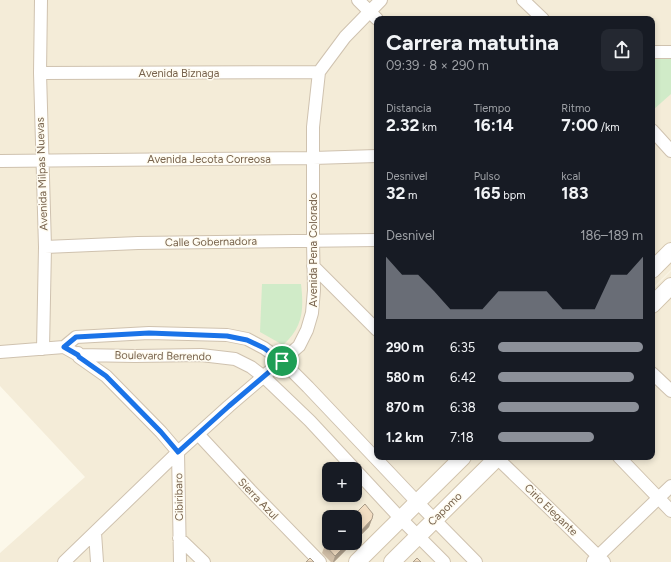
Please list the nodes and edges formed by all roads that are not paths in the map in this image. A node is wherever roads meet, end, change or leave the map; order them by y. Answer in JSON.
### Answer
{"nodes":[{"id":1,"x":41,"y":0,"type":"edge"},
{"id":2,"x":358,"y":0,"type":"edge"},
{"id":3,"x":381,"y":0,"type":"edge"},
{"id":4,"x":523,"y":0,"type":"edge"},
{"id":5,"x":373,"y":15,"type":"edge"},
{"id":6,"x":540,"y":16,"type":"edge"},
{"id":7,"x":655,"y":52,"type":"edge"},
{"id":8,"x":671,"y":52,"type":"edge"},
{"id":9,"x":319,"y":72,"type":"junction"},
{"id":10,"x":40,"y":73,"type":"junction"},
{"id":11,"x":655,"y":133,"type":"edge"},
{"id":12,"x":671,"y":150,"type":"edge"},
{"id":13,"x":374,"y":156,"type":"edge"},
{"id":14,"x":313,"y":158,"type":"junction"},
{"id":15,"x":41,"y":160,"type":"junction"},
{"id":16,"x":0,"y":161,"type":"edge"},
{"id":17,"x":374,"y":240,"type":"edge"},
{"id":18,"x":313,"y":241,"type":"junction"},
{"id":19,"x":44,"y":247,"type":"junction"},
{"id":20,"x":671,"y":251,"type":"edge"},
{"id":21,"x":655,"y":262,"type":"edge"},
{"id":22,"x":314,"y":266,"type":"junction"},
{"id":23,"x":671,"y":286,"type":"edge"},
{"id":24,"x":655,"y":302,"type":"edge"},
{"id":25,"x":374,"y":327,"type":"edge"},
{"id":26,"x":76,"y":337,"type":"junction"},
{"id":27,"x":64,"y":347,"type":"junction"},
{"id":28,"x":43,"y":349,"type":"junction"},
{"id":29,"x":0,"y":352,"type":"edge"},
{"id":30,"x":78,"y":355,"type":"junction"},
{"id":31,"x":282,"y":361,"type":"junction"},
{"id":32,"x":655,"y":375,"type":"edge"},
{"id":33,"x":264,"y":377,"type":"junction"},
{"id":34,"x":671,"y":392,"type":"edge"},
{"id":35,"x":198,"y":434,"type":"junction"},
{"id":36,"x":178,"y":452,"type":"junction"},
{"id":37,"x":374,"y":455,"type":"edge"},
{"id":38,"x":378,"y":460,"type":"edge"},
{"id":39,"x":460,"y":460,"type":"edge"},
{"id":40,"x":496,"y":460,"type":"edge"},
{"id":41,"x":500,"y":460,"type":"edge"},
{"id":42,"x":622,"y":460,"type":"edge"},
{"id":43,"x":671,"y":486,"type":"edge"},
{"id":44,"x":659,"y":498,"type":"junction"},
{"id":45,"x":418,"y":503,"type":"junction"},
{"id":46,"x":671,"y":511,"type":"edge"},
{"id":47,"x":401,"y":519,"type":"junction"},
{"id":48,"x":435,"y":520,"type":"junction"},
{"id":49,"x":95,"y":533,"type":"junction"},
{"id":50,"x":418,"y":536,"type":"junction"},
{"id":51,"x":179,"y":538,"type":"junction"},
{"id":52,"x":598,"y":560,"type":"edge"},
{"id":53,"x":64,"y":562,"type":"edge"},
{"id":54,"x":97,"y":562,"type":"edge"},
{"id":55,"x":180,"y":562,"type":"edge"},
{"id":56,"x":204,"y":562,"type":"edge"},
{"id":57,"x":320,"y":562,"type":"edge"},
{"id":58,"x":357,"y":562,"type":"edge"},
{"id":59,"x":392,"y":562,"type":"edge"},
{"id":60,"x":444,"y":562,"type":"edge"},
{"id":61,"x":476,"y":562,"type":"edge"}],
"edges":[{"from":1,"to":10,"type":"street","name":"Avenida Milpas Nuevas"},
{"from":2,"to":5,"type":"street"},
{"from":3,"to":5,"type":"street"},
{"from":4,"to":6,"type":"street"},
{"from":5,"to":9,"type":"street"},
{"from":7,"to":8,"type":"street"},
{"from":9,"to":10,"type":"street","name":"Avenida Biznaga"},
{"from":9,"to":14,"type":"street","name":"Avenida Pena Colorado"},
{"from":10,"to":15,"type":"street","name":"Avenida Milpas Nuevas"},
{"from":11,"to":12,"type":"street"},
{"from":13,"to":14,"type":"street","name":"Avenida Jecota Correosa"},
{"from":14,"to":15,"type":"street","name":"Avenida Jecota Correosa"},
{"from":14,"to":18,"type":"street","name":"Avenida Pena Colorado"},
{"from":15,"to":16,"type":"street","name":"Avenida Jecota Correosa"},
{"from":15,"to":19,"type":"street","name":"Avenida Milpas Nuevas"},
{"from":17,"to":18,"type":"street","name":"Calle Gobernadora"},
{"from":18,"to":19,"type":"street","name":"Calle Gobernadora"},
{"from":18,"to":22,"type":"street","name":"Avenida Pena Colorado"},
{"from":19,"to":28,"type":"street","name":"Avenida Milpas Nuevas"},
{"from":20,"to":21,"type":"main road"},
{"from":22,"to":25,"type":"street"},
{"from":22,"to":31,"type":"street","name":"Avenida Pena Colorado"},
{"from":23,"to":24,"type":"main road"},
{"from":26,"to":27,"type":"street"},
{"from":26,"to":30,"type":"street"},
{"from":26,"to":31,"type":"street","name":"Boulevard Berrendo"},
{"from":27,"to":28,"type":"street"},
{"from":27,"to":30,"type":"street","name":"Boulevard Berrendo"},
{"from":28,"to":29,"type":"street"},
{"from":30,"to":33,"type":"street","name":"Boulevard Berrendo"},
{"from":30,"to":36,"type":"street"},
{"from":31,"to":33,"type":"street","name":"Avenida Pena Colorado"},
{"from":31,"to":37,"type":"street","name":"Boulevard Berrendo"},
{"from":32,"to":34,"type":"street"},
{"from":33,"to":35,"type":"street","name":"Avenida Pena Colorado"},
{"from":33,"to":47,"type":"street","name":"Boulevard Berrendo"},
{"from":35,"to":36,"type":"street","name":"Avenida Pena Colorado"},
{"from":35,"to":57,"type":"street","name":"Sierra Azul"},
{"from":36,"to":49,"type":"street","name":"Avenida Pena Colorado"},
{"from":36,"to":51,"type":"street","name":"Cibiribaro"},
{"from":38,"to":45,"type":"street","name":"Boulevard Berrendo"},
{"from":39,"to":45,"type":"main road"},
{"from":40,"to":48,"type":"main road","name":"Capomo"},
{"from":41,"to":52,"type":"street","name":"Cirio Elegante"},
{"from":42,"to":44,"type":"street"},
{"from":43,"to":44,"type":"street"},
{"from":44,"to":46,"type":"street"},
{"from":44,"to":52,"type":"street"},
{"from":45,"to":47,"type":"main road"},
{"from":45,"to":48,"type":"street","name":"Boulevard Berrendo"},
{"from":47,"to":50,"type":"street","name":"Boulevard Berrendo"},
{"from":47,"to":58,"type":"main road"},
{"from":48,"to":50,"type":"main road","name":"Capomo"},
{"from":48,"to":61,"type":"street","name":"Boulevard Berrendo"},
{"from":49,"to":53,"type":"street","name":"Avenida Pena Colorado"},
{"from":49,"to":54,"type":"street"},
{"from":50,"to":59,"type":"main road","name":"Capomo"},
{"from":50,"to":60,"type":"street","name":"Boulevard Berrendo"},
{"from":51,"to":55,"type":"street","name":"Cibiribaro"},
{"from":51,"to":56,"type":"street"}]}
